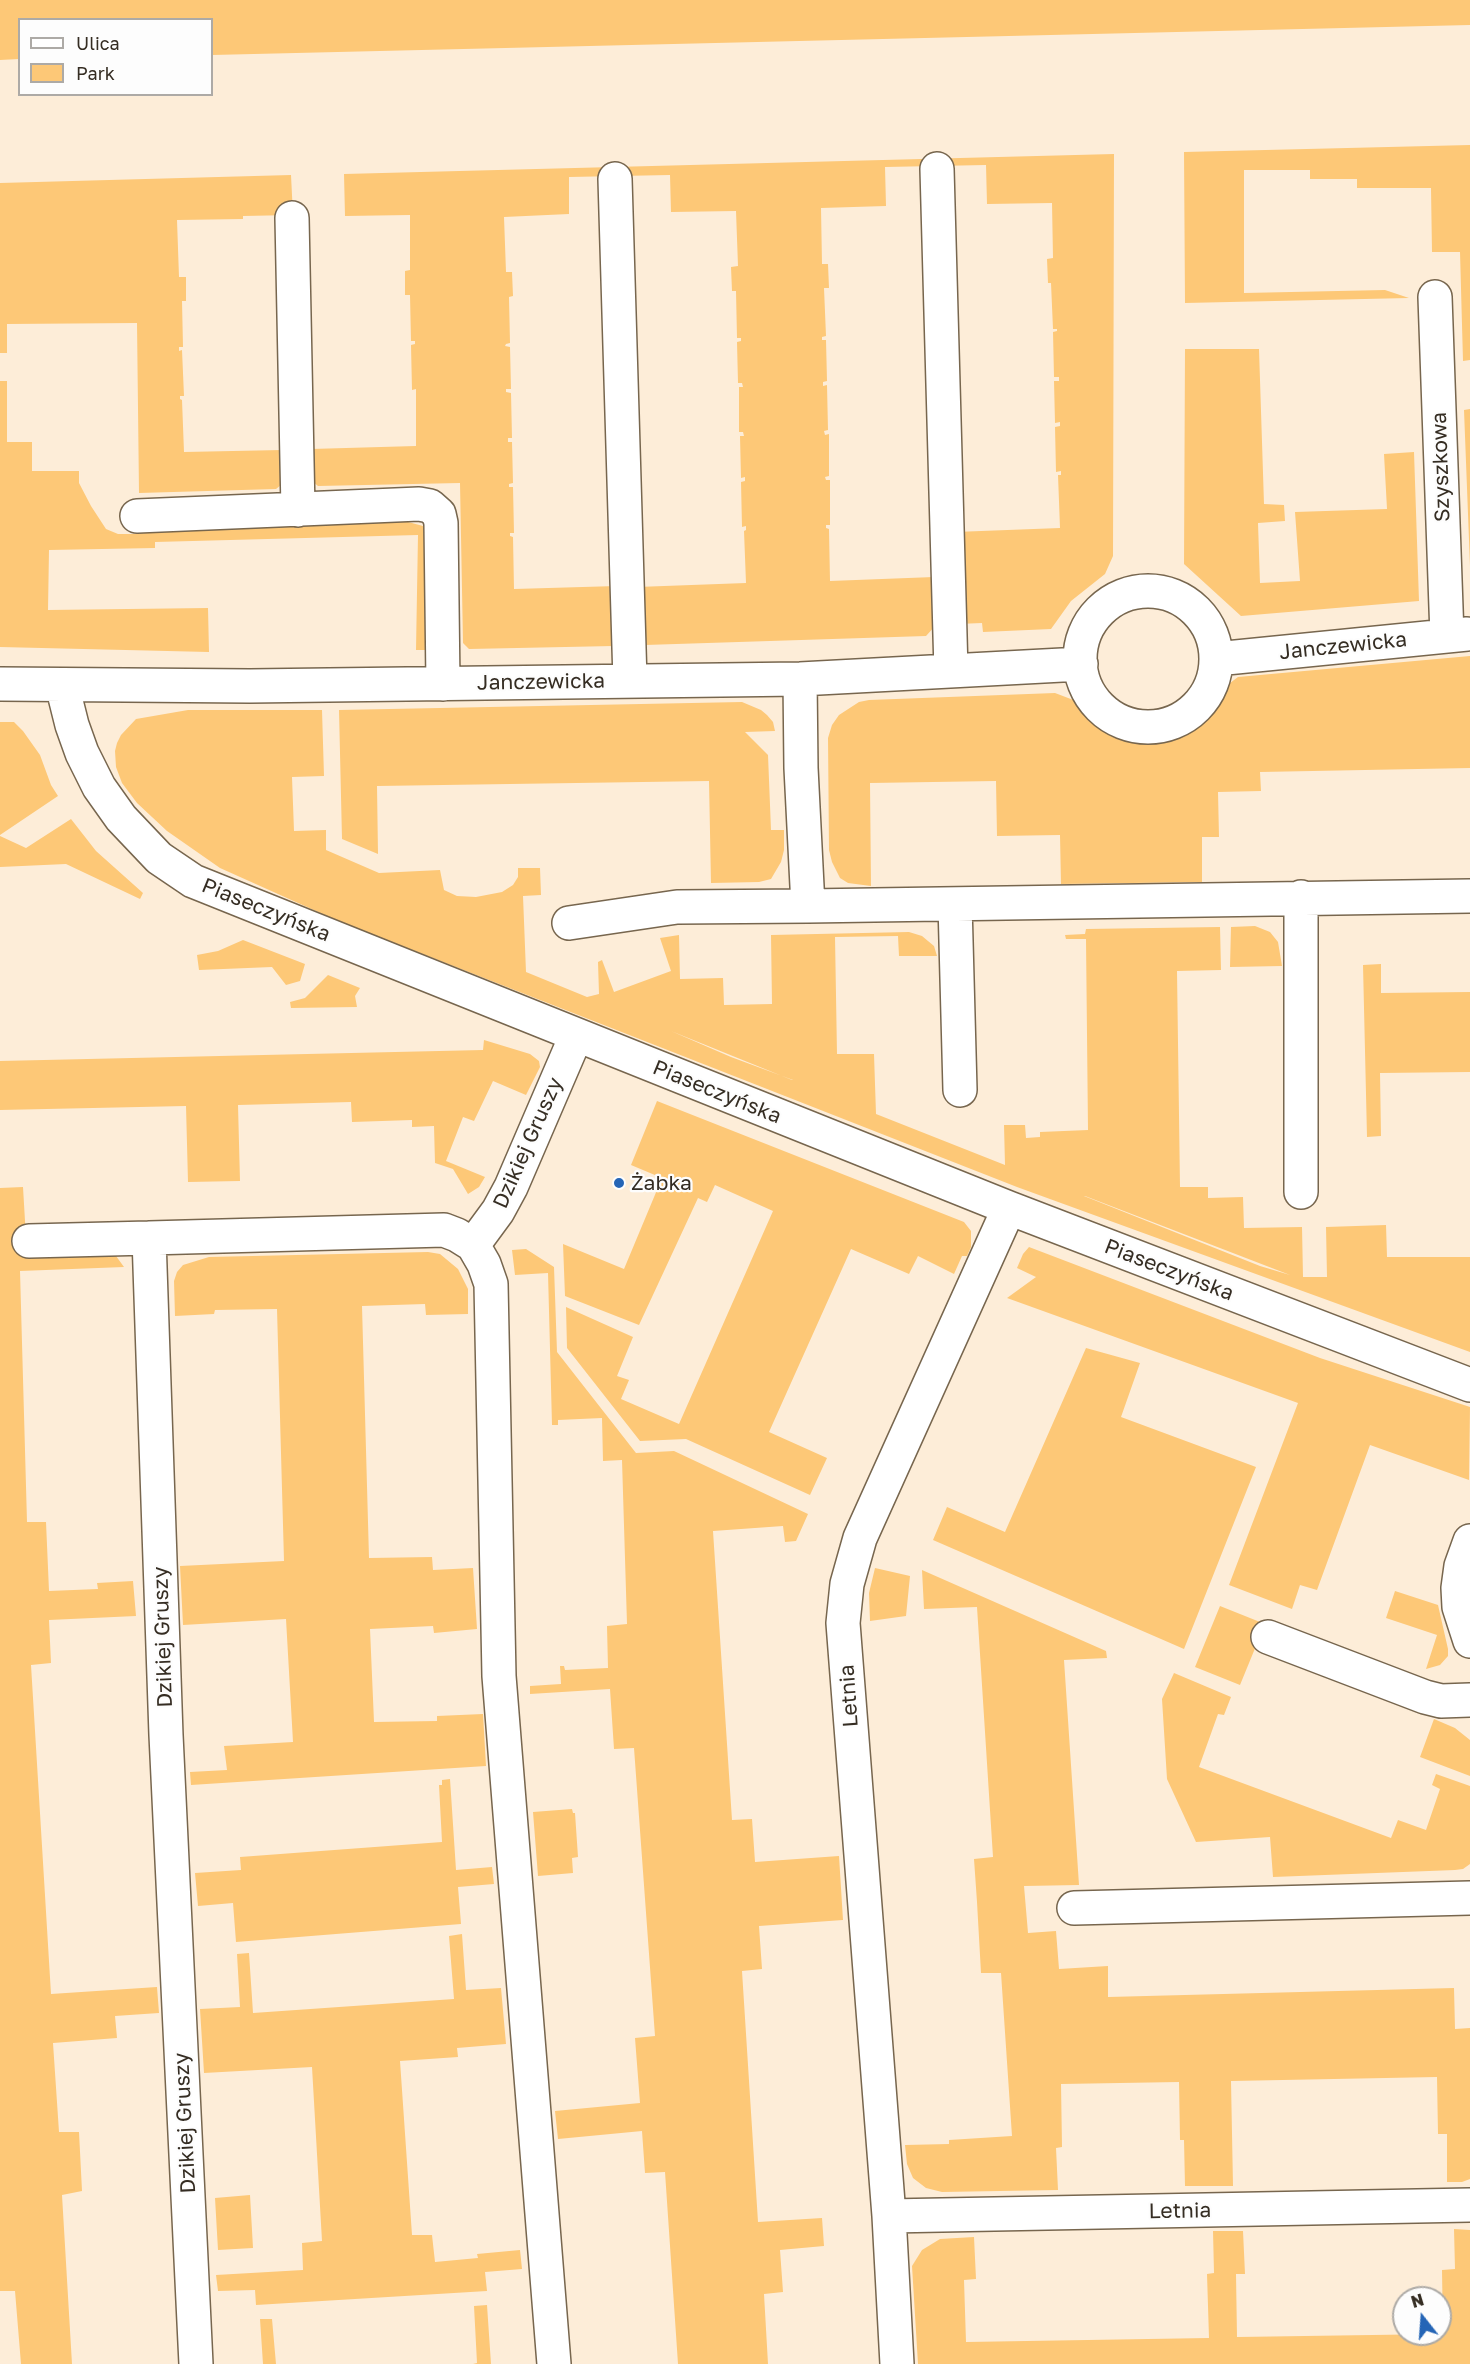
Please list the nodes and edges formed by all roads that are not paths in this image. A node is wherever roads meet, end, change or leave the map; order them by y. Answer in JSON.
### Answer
{"nodes":[{"id":1,"x":937,"y":169,"type":"dead end"},
{"id":2,"x":615,"y":179,"type":"dead end"},
{"id":3,"x":292,"y":218,"type":"dead end"},
{"id":4,"x":1435,"y":297,"type":"dead end"},
{"id":5,"x":298,"y":510,"type":"junction"},
{"id":6,"x":137,"y":516,"type":"dead end"},
{"id":7,"x":1459,"y":635,"type":"edge"},
{"id":8,"x":1216,"y":659,"type":"junction"},
{"id":9,"x":1081,"y":664,"type":"junction"},
{"id":10,"x":951,"y":671,"type":"junction"},
{"id":11,"x":800,"y":678,"type":"junction"},
{"id":12,"x":630,"y":681,"type":"junction"},
{"id":13,"x":0,"y":684,"type":"edge"},
{"id":14,"x":443,"y":684,"type":"junction"},
{"id":15,"x":62,"y":685,"type":"junction"},
{"id":16,"x":1470,"y":896,"type":"edge"},
{"id":17,"x":1301,"y":897,"type":"junction"},
{"id":18,"x":955,"y":904,"type":"junction"},
{"id":19,"x":808,"y":906,"type":"junction"},
{"id":20,"x":569,"y":923,"type":"dead end"},
{"id":21,"x":576,"y":1036,"type":"junction"},
{"id":22,"x":960,"y":1089,"type":"dead end"},
{"id":23,"x":1301,"y":1192,"type":"dead end"},
{"id":24,"x":1009,"y":1208,"type":"junction"},
{"id":25,"x":149,"y":1238,"type":"junction"},
{"id":26,"x":29,"y":1241,"type":"dead end"},
{"id":27,"x":473,"y":1245,"type":"junction"},
{"id":28,"x":1470,"y":1385,"type":"edge"},
{"id":29,"x":1470,"y":1541,"type":"edge"},
{"id":30,"x":1268,"y":1637,"type":"dead end"},
{"id":31,"x":1470,"y":1641,"type":"edge"},
{"id":32,"x":1470,"y":1700,"type":"edge"},
{"id":33,"x":1470,"y":1898,"type":"edge"},
{"id":34,"x":1074,"y":1908,"type":"dead end"},
{"id":35,"x":1470,"y":2205,"type":"edge"},
{"id":36,"x":890,"y":2216,"type":"junction"},
{"id":37,"x":196,"y":2364,"type":"edge"},
{"id":38,"x":554,"y":2364,"type":"edge"},
{"id":39,"x":897,"y":2364,"type":"edge"}],
"edges":[{"from":1,"to":10,"type":"street"},
{"from":2,"to":12,"type":"street"},
{"from":3,"to":5,"type":"street"},
{"from":4,"to":7,"type":"street","name":"Szyszkowa"},
{"from":5,"to":6,"type":"street"},
{"from":5,"to":14,"type":"street"},
{"from":7,"to":8,"type":"street","name":"Janczewicka"},
{"from":8,"to":9,"type":"street"},
{"from":8,"to":9,"type":"street"},
{"from":9,"to":10,"type":"street","name":"Janczewicka"},
{"from":10,"to":11,"type":"street","name":"Janczewicka"},
{"from":11,"to":12,"type":"street","name":"Janczewicka"},
{"from":11,"to":19,"type":"street"},
{"from":12,"to":14,"type":"street","name":"Janczewicka"},
{"from":13,"to":15,"type":"street","name":"Janczewicka"},
{"from":14,"to":15,"type":"street","name":"Janczewicka"},
{"from":15,"to":21,"type":"street","name":"Piaseczyńska"},
{"from":16,"to":17,"type":"street"},
{"from":17,"to":18,"type":"street"},
{"from":17,"to":23,"type":"street"},
{"from":18,"to":19,"type":"street"},
{"from":18,"to":22,"type":"street"},
{"from":19,"to":20,"type":"street"},
{"from":21,"to":24,"type":"street","name":"Piaseczyńska"},
{"from":21,"to":27,"type":"street","name":"Dzikiej Gruszy"},
{"from":24,"to":28,"type":"street","name":"Piaseczyńska"},
{"from":24,"to":36,"type":"street","name":"Letnia"},
{"from":25,"to":26,"type":"street"},
{"from":25,"to":27,"type":"street"},
{"from":25,"to":37,"type":"street","name":"Dzikiej Gruszy"},
{"from":27,"to":38,"type":"street"},
{"from":29,"to":31,"type":"street"},
{"from":30,"to":32,"type":"street"},
{"from":33,"to":34,"type":"street"},
{"from":35,"to":36,"type":"street","name":"Letnia"},
{"from":36,"to":39,"type":"street","name":"Letnia"}]}
